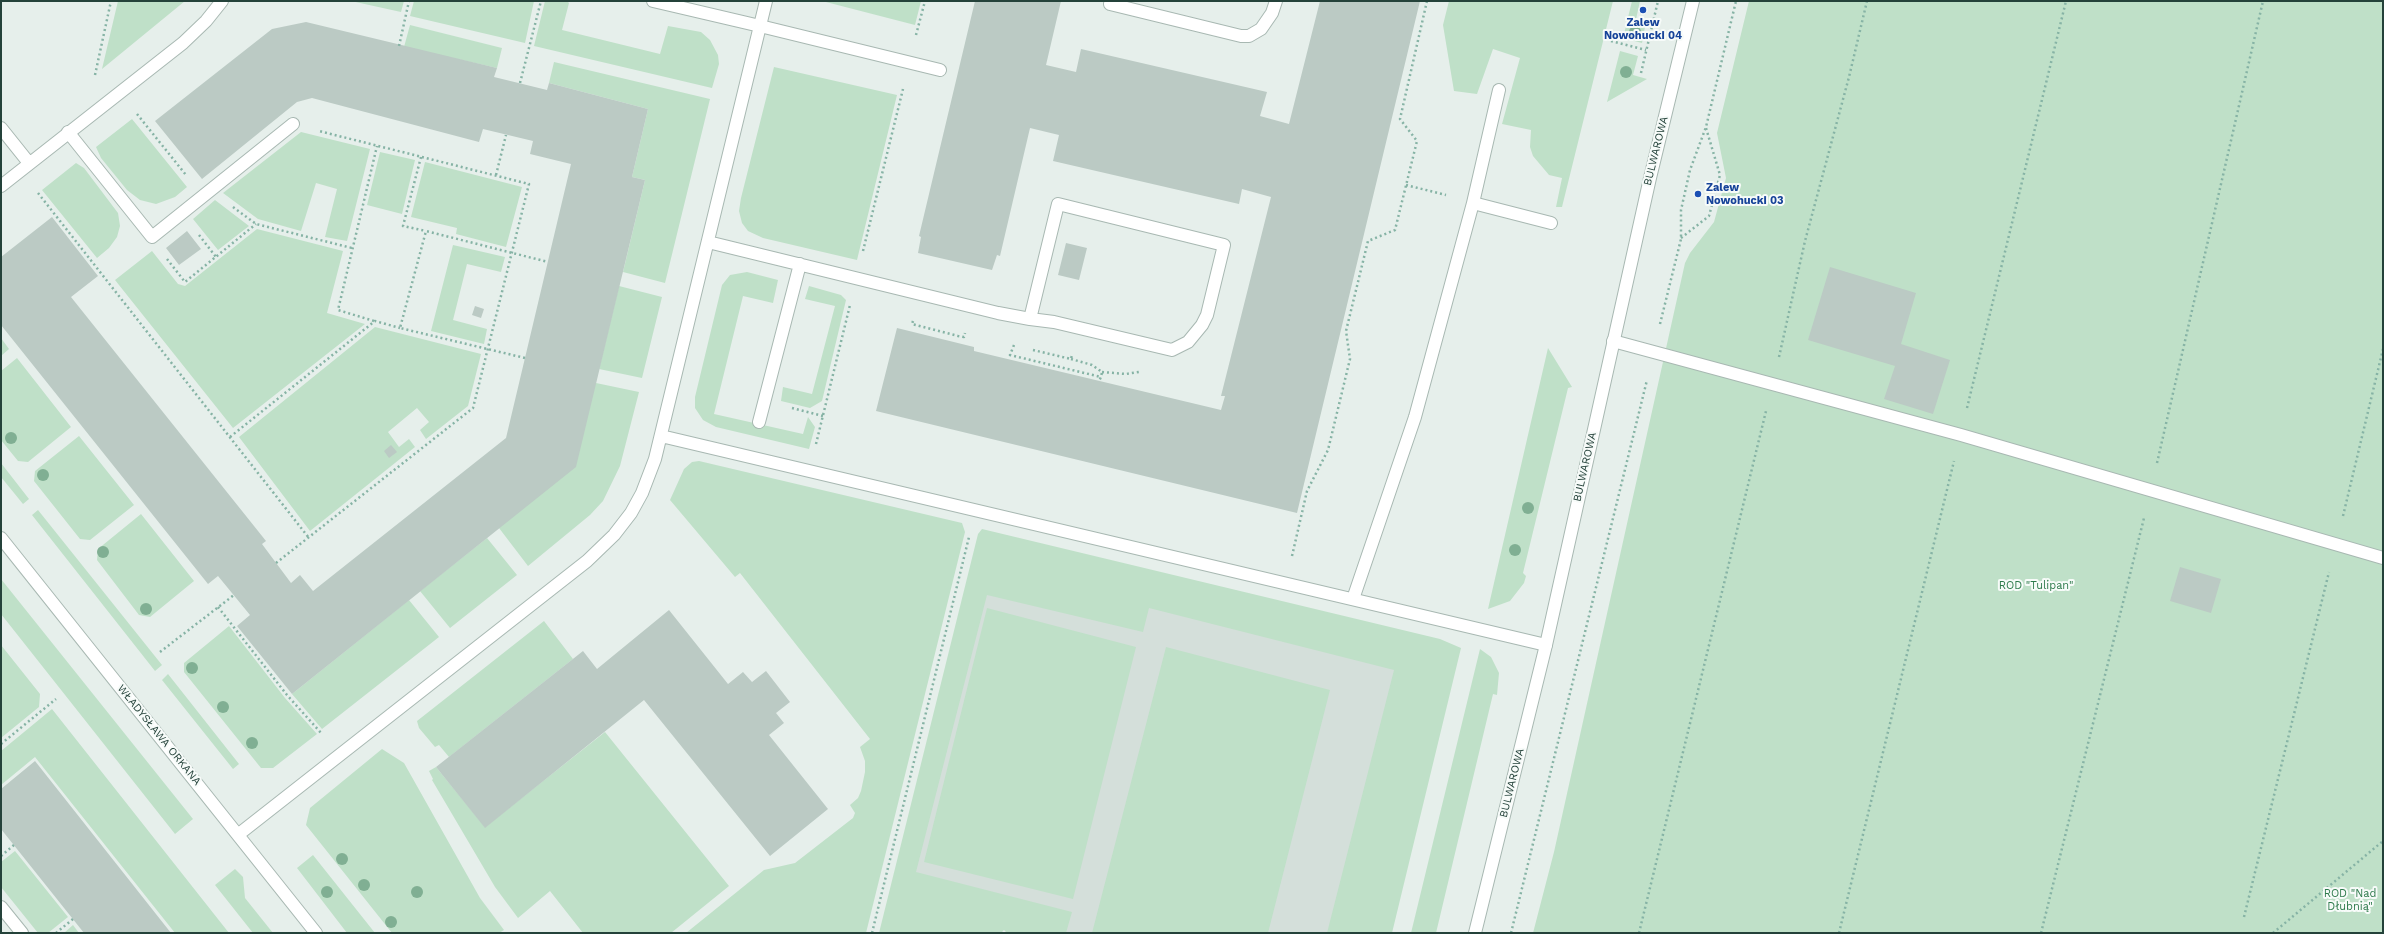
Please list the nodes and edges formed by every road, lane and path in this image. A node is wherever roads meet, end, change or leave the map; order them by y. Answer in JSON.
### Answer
{"nodes":[{"id":1,"x":111,"y":1,"type":"edge"},
{"id":2,"x":222,"y":1,"type":"edge"},
{"id":3,"x":409,"y":1,"type":"edge"},
{"id":4,"x":541,"y":1,"type":"edge"},
{"id":5,"x":653,"y":1,"type":"edge"},
{"id":6,"x":766,"y":1,"type":"edge"},
{"id":7,"x":925,"y":1,"type":"edge"},
{"id":8,"x":1111,"y":1,"type":"edge"},
{"id":9,"x":1276,"y":1,"type":"edge"},
{"id":10,"x":1427,"y":1,"type":"edge"},
{"id":11,"x":1658,"y":1,"type":"edge"},
{"id":12,"x":1693,"y":1,"type":"edge"},
{"id":13,"x":1736,"y":1,"type":"edge"},
{"id":14,"x":1867,"y":1,"type":"edge"},
{"id":15,"x":2066,"y":1,"type":"edge"},
{"id":16,"x":760,"y":26,"type":"junction"},
{"id":17,"x":918,"y":26,"type":"dead end"},
{"id":18,"x":1611,"y":41,"type":"dead end"},
{"id":19,"x":399,"y":46,"type":"dead end"},
{"id":20,"x":1646,"y":50,"type":"junction"},
{"id":21,"x":940,"y":70,"type":"dead end"},
{"id":22,"x":1641,"y":73,"type":"dead end"},
{"id":23,"x":94,"y":83,"type":"dead end"},
{"id":24,"x":520,"y":84,"type":"dead end"},
{"id":25,"x":1499,"y":90,"type":"dead end"},
{"id":26,"x":900,"y":101,"type":"dead end"},
{"id":27,"x":134,"y":110,"type":"dead end"},
{"id":28,"x":293,"y":124,"type":"dead end"},
{"id":29,"x":1706,"y":127,"type":"junction"},
{"id":30,"x":1,"y":128,"type":"edge"},
{"id":31,"x":311,"y":129,"type":"dead end"},
{"id":32,"x":68,"y":132,"type":"junction"},
{"id":33,"x":506,"y":134,"type":"dead end"},
{"id":34,"x":377,"y":146,"type":"junction"},
{"id":35,"x":421,"y":157,"type":"junction"},
{"id":36,"x":25,"y":167,"type":"junction"},
{"id":37,"x":496,"y":175,"type":"junction"},
{"id":38,"x":187,"y":176,"type":"dead end"},
{"id":39,"x":1406,"y":185,"type":"junction"},
{"id":40,"x":1,"y":186,"type":"edge"},
{"id":41,"x":1442,"y":194,"type":"dead end"},
{"id":42,"x":1473,"y":202,"type":"junction"},
{"id":43,"x":231,"y":206,"type":"dead end"},
{"id":44,"x":1551,"y":223,"type":"dead end"},
{"id":45,"x":256,"y":224,"type":"junction"},
{"id":46,"x":426,"y":231,"type":"junction"},
{"id":47,"x":197,"y":234,"type":"dead end"},
{"id":48,"x":1681,"y":239,"type":"junction"},
{"id":49,"x":708,"y":242,"type":"junction"},
{"id":50,"x":352,"y":248,"type":"junction"},
{"id":51,"x":162,"y":253,"type":"dead end"},
{"id":52,"x":862,"y":253,"type":"dead end"},
{"id":53,"x":512,"y":254,"type":"junction"},
{"id":54,"x":216,"y":257,"type":"junction"},
{"id":55,"x":548,"y":262,"type":"dead end"},
{"id":56,"x":800,"y":264,"type":"junction"},
{"id":57,"x":851,"y":300,"type":"dead end"},
{"id":58,"x":1030,"y":319,"type":"junction"},
{"id":59,"x":375,"y":321,"type":"junction"},
{"id":60,"x":918,"y":326,"type":"dead end"},
{"id":61,"x":400,"y":328,"type":"junction"},
{"id":62,"x":958,"y":336,"type":"dead end"},
{"id":63,"x":1613,"y":340,"type":"junction"},
{"id":64,"x":1020,"y":347,"type":"dead end"},
{"id":65,"x":1028,"y":348,"type":"dead end"},
{"id":66,"x":489,"y":349,"type":"junction"},
{"id":67,"x":2383,"y":349,"type":"edge"},
{"id":68,"x":1653,"y":353,"type":"junction"},
{"id":69,"x":1065,"y":357,"type":"dead end"},
{"id":70,"x":525,"y":358,"type":"dead end"},
{"id":71,"x":1071,"y":358,"type":"dead end"},
{"id":72,"x":1143,"y":371,"type":"dead end"},
{"id":73,"x":1102,"y":372,"type":"junction"},
{"id":74,"x":1101,"y":377,"type":"junction"},
{"id":75,"x":1099,"y":381,"type":"dead end"},
{"id":76,"x":1772,"y":384,"type":"junction"},
{"id":77,"x":787,"y":407,"type":"dead end"},
{"id":78,"x":822,"y":416,"type":"junction"},
{"id":79,"x":759,"y":422,"type":"dead end"},
{"id":80,"x":1961,"y":435,"type":"junction"},
{"id":81,"x":661,"y":436,"type":"junction"},
{"id":82,"x":230,"y":437,"type":"junction"},
{"id":83,"x":814,"y":450,"type":"dead end"},
{"id":84,"x":970,"y":535,"type":"dead end"},
{"id":85,"x":1,"y":538,"type":"edge"},
{"id":86,"x":309,"y":538,"type":"junction"},
{"id":87,"x":2336,"y":544,"type":"junction"},
{"id":88,"x":2383,"y":558,"type":"edge"},
{"id":89,"x":1291,"y":559,"type":"dead end"},
{"id":90,"x":276,"y":563,"type":"dead end"},
{"id":91,"x":234,"y":595,"type":"dead end"},
{"id":92,"x":1353,"y":599,"type":"junction"},
{"id":93,"x":218,"y":607,"type":"junction"},
{"id":94,"x":1546,"y":645,"type":"junction"},
{"id":95,"x":160,"y":652,"type":"dead end"},
{"id":96,"x":56,"y":699,"type":"dead end"},
{"id":97,"x":325,"y":737,"type":"dead end"},
{"id":98,"x":1,"y":744,"type":"edge"},
{"id":99,"x":239,"y":834,"type":"junction"},
{"id":100,"x":2383,"y":841,"type":"edge"},
{"id":101,"x":14,"y":845,"type":"dead end"},
{"id":102,"x":1,"y":856,"type":"edge"},
{"id":103,"x":1,"y":907,"type":"edge"},
{"id":104,"x":2244,"y":917,"type":"dead end"},
{"id":105,"x":73,"y":919,"type":"dead end"},
{"id":106,"x":22,"y":933,"type":"edge"},
{"id":107,"x":56,"y":933,"type":"edge"},
{"id":108,"x":316,"y":933,"type":"edge"},
{"id":109,"x":872,"y":933,"type":"edge"},
{"id":110,"x":1475,"y":933,"type":"edge"},
{"id":111,"x":1511,"y":933,"type":"edge"},
{"id":112,"x":1639,"y":933,"type":"edge"},
{"id":113,"x":1839,"y":933,"type":"edge"},
{"id":114,"x":2273,"y":933,"type":"edge"}],
"edges":[{"from":1,"to":23,"type":"path"},
{"from":2,"to":32,"type":"street"},
{"from":3,"to":19,"type":"path"},
{"from":4,"to":24,"type":"path"},
{"from":5,"to":16,"type":"street"},
{"from":6,"to":16,"type":"street"},
{"from":7,"to":17,"type":"path"},
{"from":8,"to":9,"type":"street"},
{"from":10,"to":39,"type":"path"},
{"from":11,"to":20,"type":"path"},
{"from":12,"to":63,"type":"street","name":"BULWAROWA"},
{"from":13,"to":29,"type":"path"},
{"from":14,"to":76,"type":"path"},
{"from":15,"to":80,"type":"path"},
{"from":16,"to":21,"type":"street"},
{"from":16,"to":49,"type":"street"},
{"from":18,"to":20,"type":"path"},
{"from":20,"to":22,"type":"path"},
{"from":25,"to":42,"type":"street"},
{"from":26,"to":52,"type":"path"},
{"from":27,"to":38,"type":"path"},
{"from":28,"to":32,"type":"street"},
{"from":29,"to":48,"type":"path"},
{"from":29,"to":48,"type":"path"},
{"from":30,"to":36,"type":"street"},
{"from":31,"to":34,"type":"path"},
{"from":32,"to":36,"type":"street"},
{"from":33,"to":37,"type":"path"},
{"from":34,"to":35,"type":"path"},
{"from":34,"to":50,"type":"path"},
{"from":35,"to":37,"type":"path"},
{"from":35,"to":46,"type":"path"},
{"from":36,"to":40,"type":"street"},
{"from":36,"to":82,"type":"path"},
{"from":37,"to":53,"type":"path"},
{"from":39,"to":41,"type":"path"},
{"from":39,"to":89,"type":"path"},
{"from":42,"to":44,"type":"street"},
{"from":42,"to":92,"type":"street"},
{"from":43,"to":45,"type":"path"},
{"from":45,"to":50,"type":"path"},
{"from":45,"to":54,"type":"path"},
{"from":46,"to":53,"type":"path"},
{"from":46,"to":61,"type":"path"},
{"from":47,"to":54,"type":"path"},
{"from":48,"to":68,"type":"path"},
{"from":49,"to":56,"type":"street"},
{"from":49,"to":81,"type":"street"},
{"from":50,"to":59,"type":"path"},
{"from":51,"to":54,"type":"path"},
{"from":53,"to":55,"type":"path"},
{"from":53,"to":66,"type":"path"},
{"from":56,"to":58,"type":"street"},
{"from":56,"to":79,"type":"street"},
{"from":57,"to":78,"type":"path"},
{"from":58,"to":58,"type":"street"},
{"from":59,"to":61,"type":"path"},
{"from":59,"to":82,"type":"path"},
{"from":60,"to":62,"type":"path"},
{"from":61,"to":66,"type":"path"},
{"from":63,"to":68,"type":"street"},
{"from":63,"to":94,"type":"street","name":"BULWAROWA"},
{"from":64,"to":74,"type":"path"},
{"from":65,"to":69,"type":"path"},
{"from":66,"to":70,"type":"path"},
{"from":66,"to":86,"type":"path"},
{"from":67,"to":87,"type":"path"},
{"from":68,"to":76,"type":"street"},
{"from":68,"to":111,"type":"path"},
{"from":71,"to":73,"type":"path"},
{"from":72,"to":73,"type":"path"},
{"from":73,"to":74,"type":"path"},
{"from":74,"to":75,"type":"path"},
{"from":76,"to":80,"type":"street"},
{"from":76,"to":112,"type":"path"},
{"from":77,"to":78,"type":"path"},
{"from":78,"to":83,"type":"path"},
{"from":80,"to":87,"type":"street"},
{"from":80,"to":113,"type":"path"},
{"from":81,"to":92,"type":"street"},
{"from":81,"to":99,"type":"street"},
{"from":82,"to":86,"type":"path"},
{"from":84,"to":109,"type":"path"},
{"from":85,"to":99,"type":"street","name":"WŁADYSŁAWA ORKANA"},
{"from":86,"to":90,"type":"path"},
{"from":87,"to":88,"type":"street"},
{"from":87,"to":104,"type":"path"},
{"from":91,"to":93,"type":"path"},
{"from":92,"to":94,"type":"street"},
{"from":93,"to":95,"type":"path"},
{"from":93,"to":97,"type":"path"},
{"from":94,"to":110,"type":"street","name":"BULWAROWA"},
{"from":96,"to":98,"type":"path"},
{"from":99,"to":108,"type":"street","name":"WŁADYSŁAWA ORKANA"},
{"from":100,"to":114,"type":"path"},
{"from":101,"to":102,"type":"path"},
{"from":103,"to":106,"type":"street"},
{"from":105,"to":107,"type":"path"}]}
